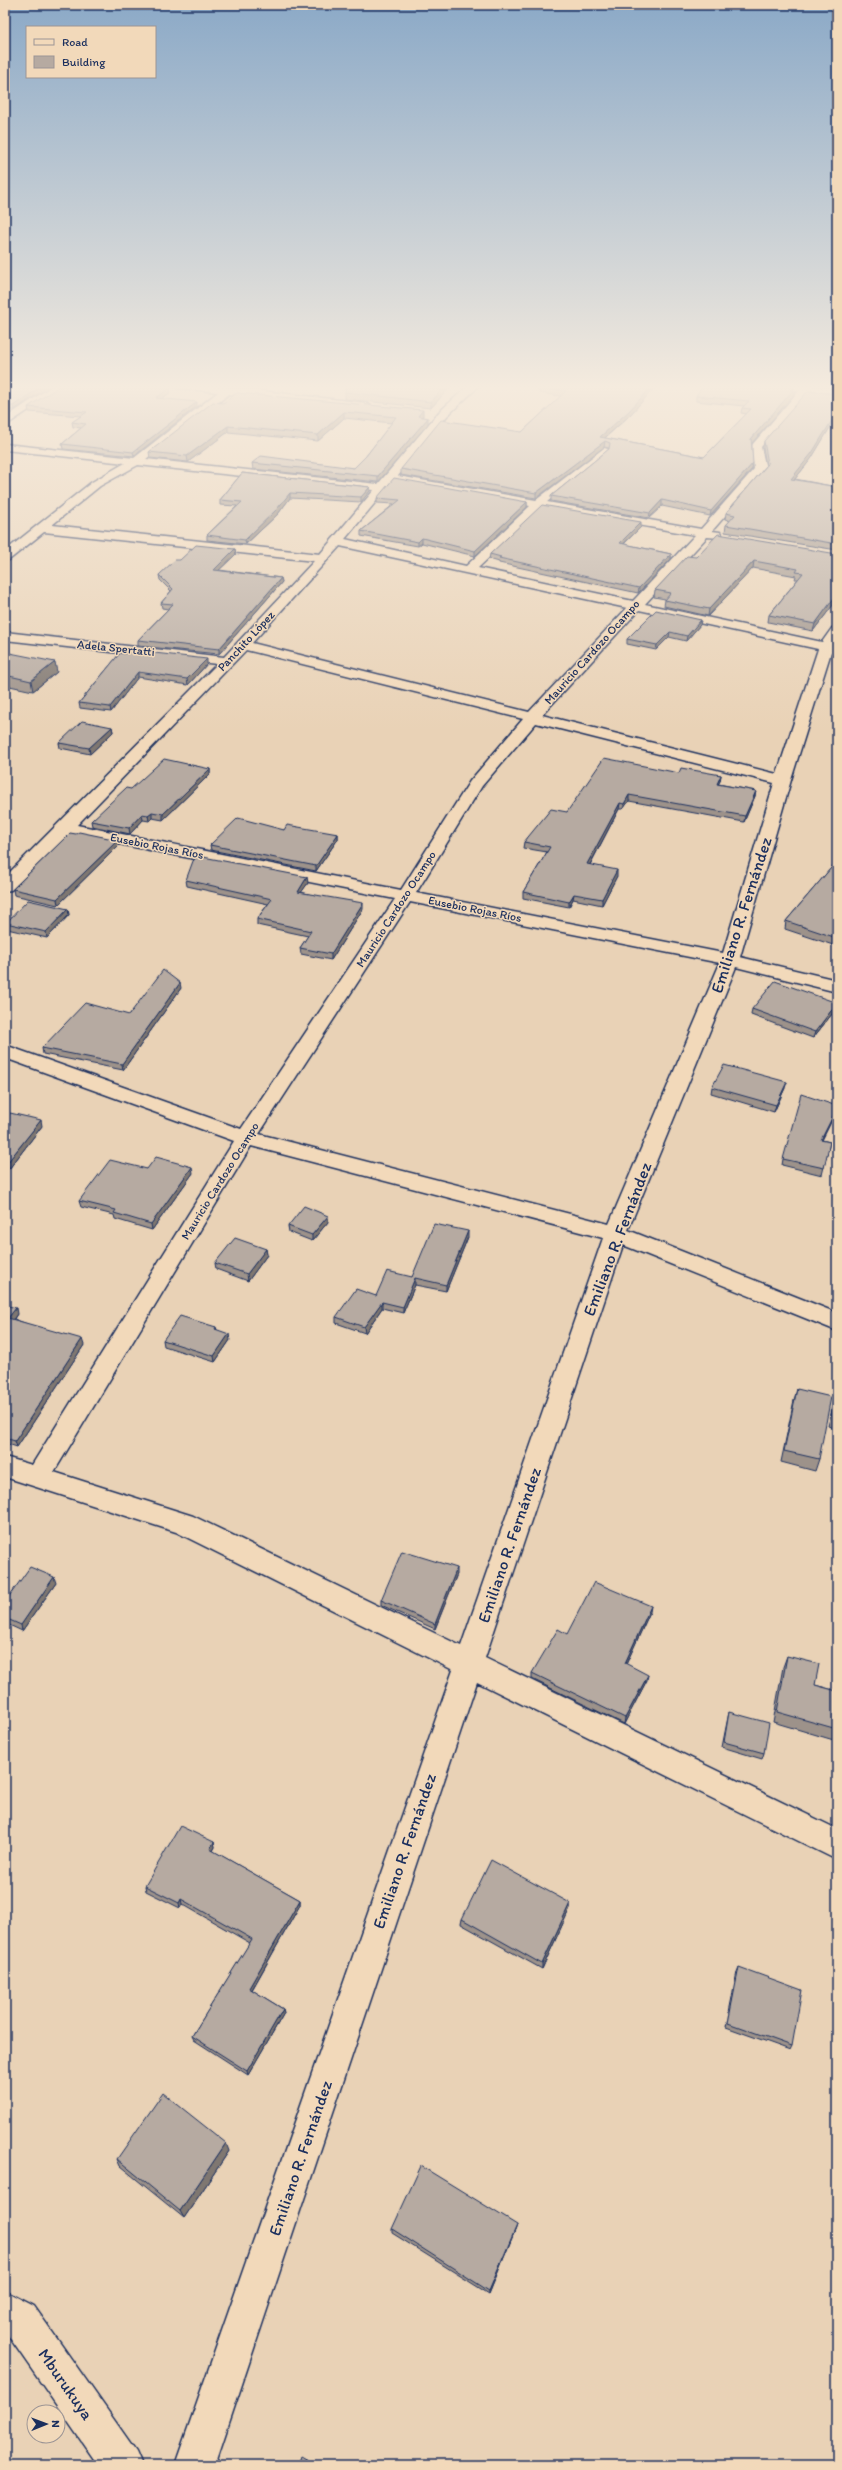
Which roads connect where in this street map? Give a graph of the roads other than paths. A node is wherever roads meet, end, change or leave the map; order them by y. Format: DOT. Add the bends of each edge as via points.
graph roads {
  1 [pos="76,500"];
  2 [pos="372,500"];
  3 [pos="517,500"];
  4 [pos="541,500"];
  5 [pos="733,500"];
  6 [pos="538,503"];
  7 [pos="698,519"];
  8 [pos="714,522"];
  9 [pos="730,524"];
  10 [pos="42,528"];
  11 [pos="704,532"];
  12 [pos="728,537"];
  13 [pos="335,541"];
  14 [pos="5,557"];
  15 [pos="324,558"];
  16 [pos="470,569"];
  17 [pos="635,605"];
  18 [pos="5,636"];
  19 [pos="833,642"];
  20 [pos="243,645"];
  21 [pos="227,661"];
  22 [pos="532,718"];
  23 [pos="783,780"];
  24 [pos="65,828"];
  25 [pos="5,886"];
  26 [pos="406,895"];
  27 [pos="730,960"];
  28 [pos="837,986"];
  29 [pos="5,1051"];
  30 [pos="246,1138"];
  31 [pos="616,1234"];
  32 [pos="837,1322"];
  33 [pos="5,1466"];
  34 [pos="38,1476"];
  35 [pos="468,1664"];
  36 [pos="837,1845"];
  37 [pos="5,2310"];
  38 [pos="122,2465"];
  39 [pos="195,2465"];
  1 -- 10 [label="street"];
  2 -- 13 [label="street, Panchito López"];
  3 -- 6 [label="street"];
  4 -- 6 [label="street"];
  5 -- 8 [label="street, Mauricio Cardozo Ocampo"];
  6 -- 11 [label="street"];
  6 -- 16 [label="street"];
  7 -- 8 [label="street"];
  8 -- 9 [label="street"];
  8 -- 11 [label="street, Mauricio Cardozo Ocampo"];
  10 -- 14 [label="street"];
  10 -- 15 [label="street"];
  11 -- 12 [label="street"];
  11 -- 17 [label="street, Mauricio Cardozo Ocampo"];
  13 -- 15 [label="street, Panchito López"];
  13 -- 16 [label="street"];
  15 -- 20 [label="street, Panchito López"];
  16 -- 17 [label="street"];
  17 -- 19 [label="street"];
  17 -- 22 [label="street, Mauricio Cardozo Ocampo"];
  18 -- 21 [label="street, Adela Spertatti"];
  19 -- 23 [label="street, Emiliano R. Fernández"];
  20 -- 21 [label="street, Panchito López"];
  20 -- 22 [label="street"];
  21 -- 24 [label="street, Panchito López"];
  22 -- 23 [label="street"];
  22 -- 26 [label="street, Mauricio Cardozo Ocampo" via="476,784"];
  23 -- 27 [label="street, Emiliano R. Fernández"];
  24 -- 25 [label="street, Panchito López"];
  24 -- 26 [label="street, Eusebio Rojas Ríos"];
  26 -- 27 [label="street, Eusebio Rojas Ríos"];
  26 -- 30 [label="street, Mauricio Cardozo Ocampo"];
  27 -- 28 [label="street, Eusebio Rojas Ríos"];
  27 -- 31 [label="street, Emiliano R. Fernández"];
  29 -- 30 [label="street"];
  30 -- 31 [label="street"];
  30 -- 34 [label="street, Mauricio Cardozo Ocampo"];
  31 -- 32 [label="street"];
  31 -- 35 [label="street, Emiliano R. Fernández"];
  33 -- 34 [label="street"];
  34 -- 35 [label="street" via="184,1524"];
  35 -- 36 [label="street"];
  35 -- 39 [label="street, Emiliano R. Fernández"];
  37 -- 38 [label="street, Mburukuya" via="21,2319"];
}
